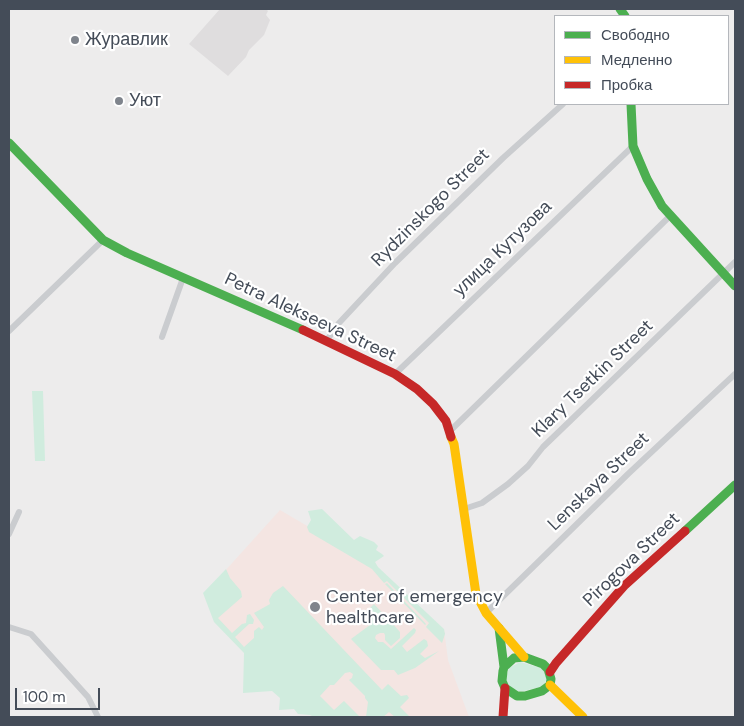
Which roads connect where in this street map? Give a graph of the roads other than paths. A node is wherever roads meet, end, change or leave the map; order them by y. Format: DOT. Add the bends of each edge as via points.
graph roads {
  1 [pos="562,105"];
  2 [pos="632,105"];
  3 [pos="9,143"];
  4 [pos="633,146"];
  5 [pos="670,216"];
  6 [pos="103,240"];
  7 [pos="735,262"];
  8 [pos="724,274"];
  9 [pos="183,278"];
  10 [pos="735,286"];
  11 [pos="9,331"];
  12 [pos="162,337"];
  13 [pos="327,340"];
  14 [pos="395,374"];
  15 [pos="735,374"];
  16 [pos="450,431"];
  17 [pos="735,485"];
  18 [pos="464,509"];
  19 [pos="19,512"];
  20 [pos="9,534"];
  21 [pos="486,612"];
  22 [pos="9,627"];
  23 [pos="499,628"];
  24 [pos="524,657"];
  25 [pos="556,663"];
  26 [pos="543,664"];
  27 [pos="504,667"];
  28 [pos="550,672"];
  29 [pos="550,685"];
  30 [pos="505,688"];
  31 [pos="517,696"];
  32 [pos="504,703"];
  33 [pos="98,717"];
  34 [pos="503,717"];
  35 [pos="582,717"];
  1 -- 13 [label="street, Rydzinskogo Street" via="395,263"];
  2 -- 4 [label="street"];
  3 -- 6 [label="street, Petra Alekseeva Street"];
  4 -- 5 [label="street" via="647,179"];
  4 -- 14 [label="street, улица Кутузова"];
  5 -- 8 [label="street"];
  5 -- 16 [label="street"];
  6 -- 9 [label="street, Petra Alekseeva Street"];
  6 -- 11 [label="street"];
  7 -- 8 [label="street, Klary Tsetkin Street"];
  8 -- 10 [label="street"];
  8 -- 18 [label="street, Klary Tsetkin Street" via="528,466 482,503"];
  9 -- 12 [label="street"];
  9 -- 13 [label="street, Petra Alekseeva Street"];
  13 -- 14 [label="street, Petra Alekseeva Street"];
  14 -- 16 [label="street, Petra Alekseeva Street" via="433,404"];
  15 -- 21 [label="street, Lenskaya Street"];
  16 -- 18 [label="street, Petra Alekseeva Street"];
  17 -- 25 [label="street, Pirogova Street" via="624,586"];
  18 -- 21 [label="street, Petra Alekseeva Street" via="473,581"];
  19 -- 20 [label="street"];
  21 -- 23 [label="street, Petra Alekseeva Street"];
  22 -- 33 [label="street" via="31,634 88,697"];
  23 -- 24 [label="street, Petra Alekseeva Street"];
  23 -- 27 [label="street"];
  24 -- 26 [label="street"];
  24 -- 27 [label="street" via="514,658"];
  25 -- 26 [label="street"];
  25 -- 28 [label="street, Pirogova Street"];
  26 -- 28 [label="street"];
  27 -- 30 [label="street"];
  28 -- 29 [label="street"];
  29 -- 31 [label="street" via="535,694"];
  29 -- 35 [label="street"];
  30 -- 31 [label="street"];
  30 -- 32 [label="street"];
  31 -- 32 [label="street" via="508,698"];
  32 -- 34 [label="street"];
}
